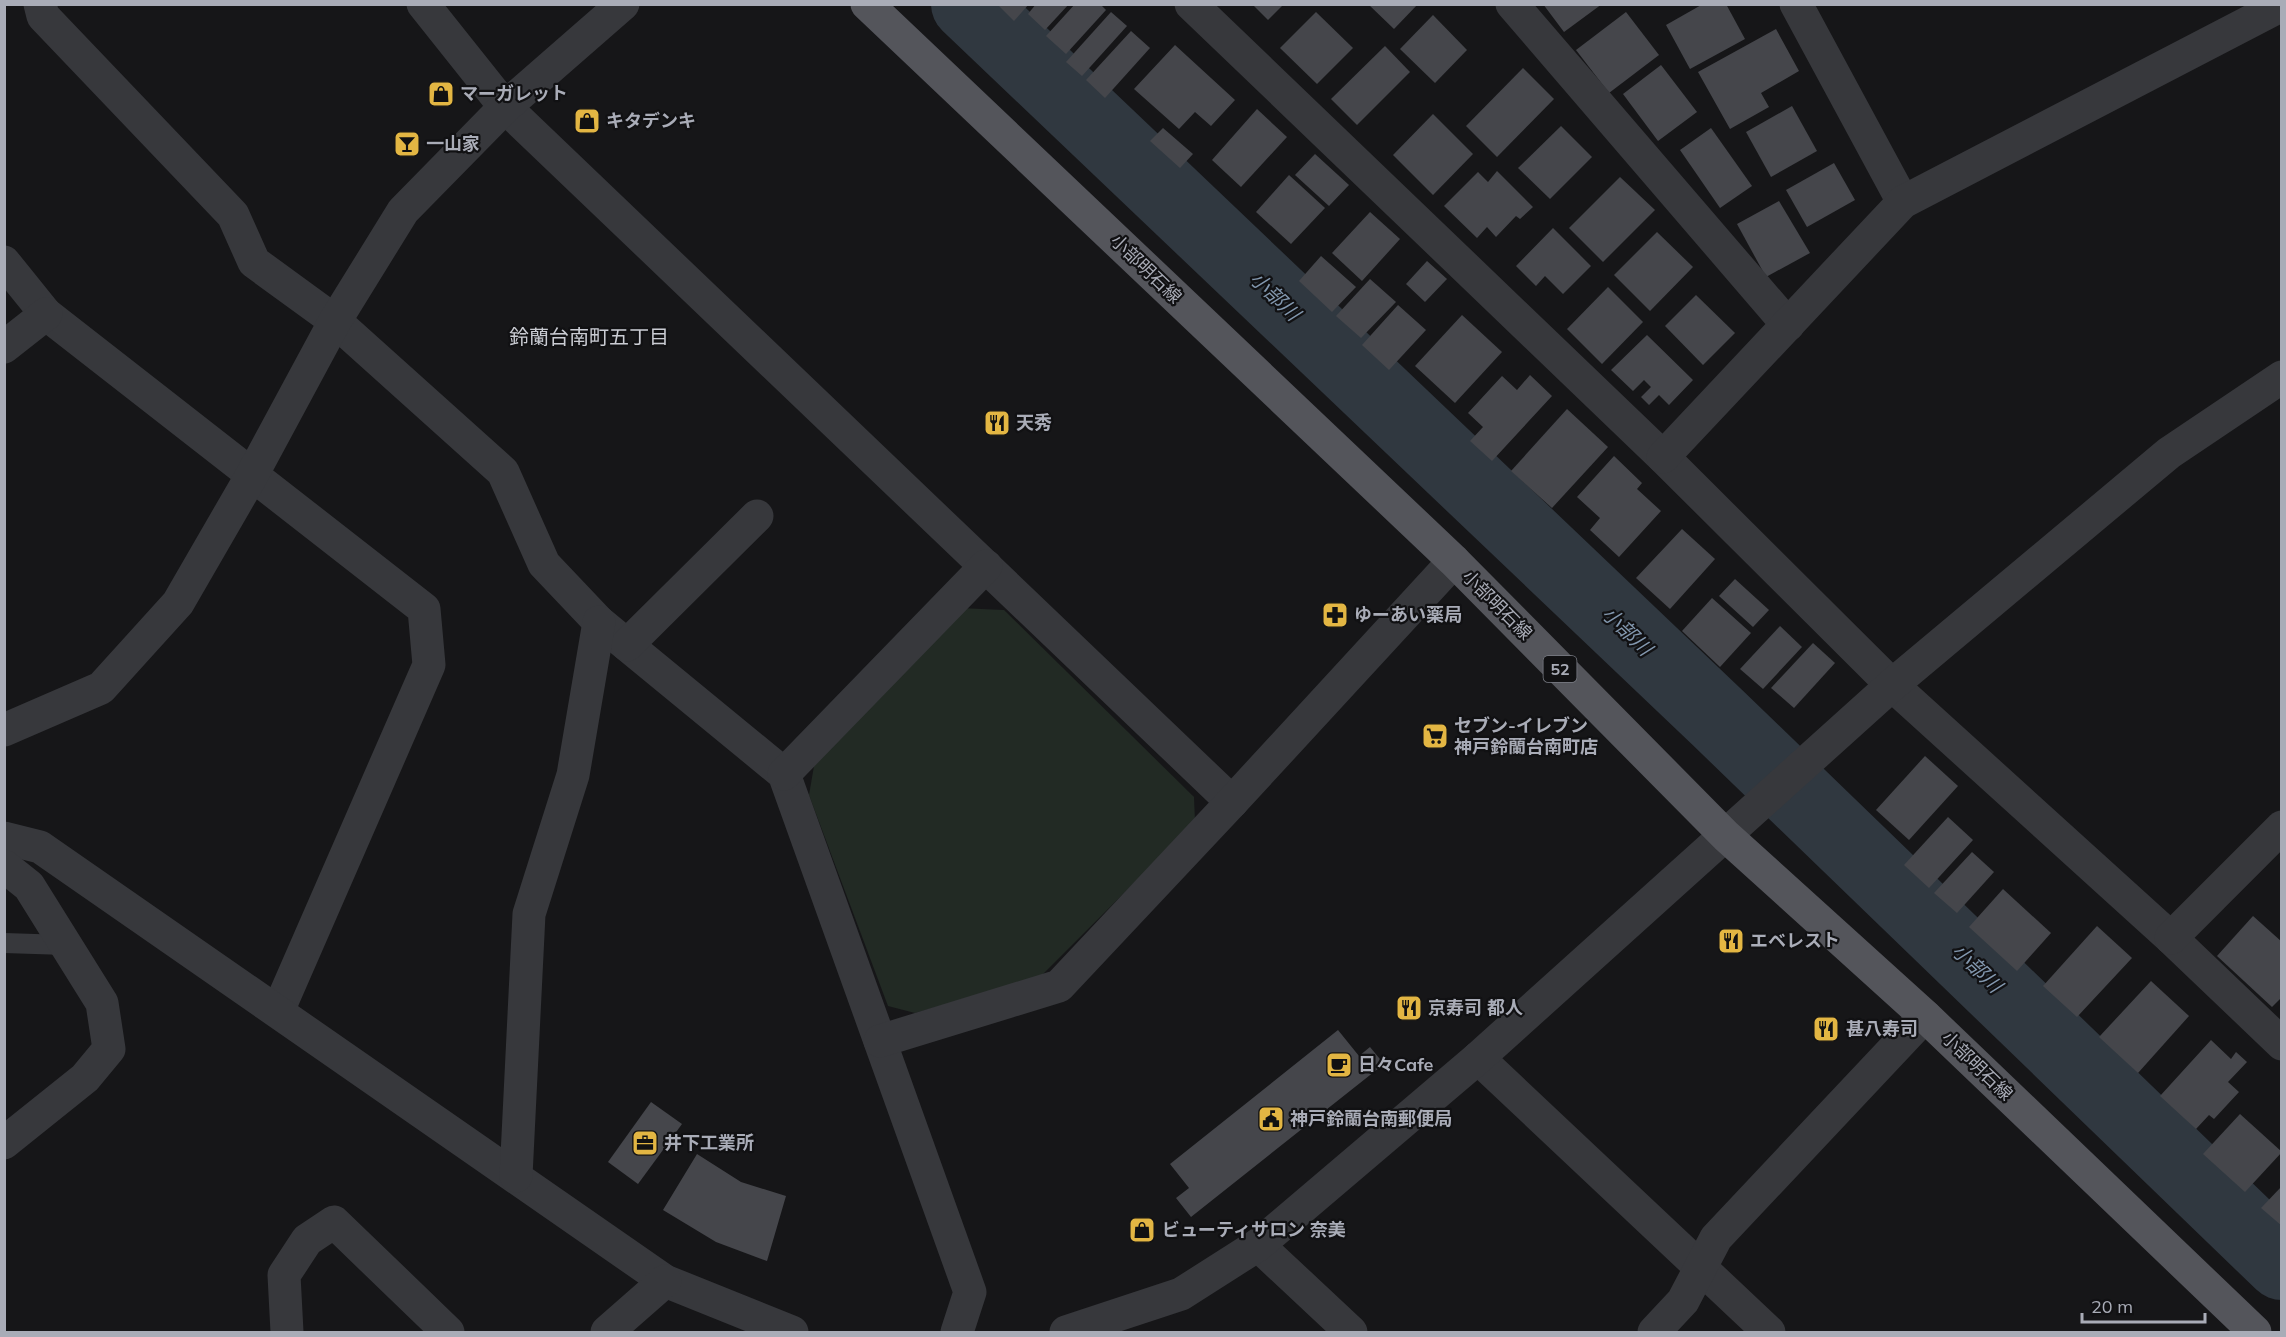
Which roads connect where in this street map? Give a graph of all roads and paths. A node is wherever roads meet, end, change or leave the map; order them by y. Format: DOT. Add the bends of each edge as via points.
graph roads {
  1 [pos="40,4"];
  2 [pos="423,4"];
  3 [pos="623,4"];
  4 [pos="867,4"];
  5 [pos="1191,4"];
  6 [pos="1512,4"];
  7 [pos="1796,4"];
  8 [pos="2282,5"];
  9 [pos="505,107"];
  10 [pos="1903,202"];
  11 [pos="4,262"];
  12 [pos="46,314"];
  13 [pos="335,321"];
  14 [pos="1788,325"];
  15 [pos="4,347"];
  16 [pos="2282,376"];
  17 [pos="1664,458"];
  18 [pos="252,475"];
  19 [pos="757,516"];
  20 [pos="1454,561"];
  21 [pos="986,566"];
  22 [pos="599,622"];
  23 [pos="627,645"];
  24 [pos="1892,685"];
  25 [pos="4,730"];
  26 [pos="784,774"];
  27 [pos="1232,802"];
  28 [pos="2282,827"];
  29 [pos="1726,836"];
  30 [pos="4,838"];
  31 [pos="4,866"];
  32 [pos="2171,938"];
  33 [pos="4,943"];
  34 [pos="66,945"];
  35 [pos="278,1011"];
  36 [pos="1925,1016"];
  37 [pos="880,1041"];
  38 [pos="2282,1044"];
  39 [pos="1478,1058"];
  40 [pos="4,1143"];
  41 [pos="516,1176"];
  42 [pos="1258,1245"];
  43 [pos="1701,1266"];
  44 [pos="665,1281"];
  45 [pos="287,1332"];
  46 [pos="448,1332"];
  47 [pos="607,1332"];
  48 [pos="792,1332"];
  49 [pos="957,1332"];
  50 [pos="1066,1332"];
  51 [pos="1351,1332"];
  52 [pos="1654,1332"];
  53 [pos="1769,1332"];
  54 [pos="2255,1332"];
  1 -- 13 [label="street" via="43,16 233,215 254,262"];
  2 -- 9 [label="street"];
  3 -- 9 [label="street"];
  4 -- 20 [label="main road, 小部明石線 / 52"];
  5 -- 17 [label="street"];
  6 -- 14 [label="street"];
  7 -- 10 [label="street"];
  8 -- 10 [label="street"];
  9 -- 13 [label="street" via="403,211"];
  9 -- 21 [label="street"];
  10 -- 14 [label="street"];
  11 -- 12 [label="street"];
  12 -- 15 [label="street"];
  12 -- 18 [label="street"];
  13 -- 18 [label="street"];
  13 -- 22 [label="street" via="503,472 544,564"];
  14 -- 17 [label="street"];
  16 -- 24 [label="street" via="2169,453"];
  17 -- 24 [label="street"];
  18 -- 25 [label="street" via="178,603 101,688"];
  18 -- 35 [label="street" via="424,609 429,665"];
  19 -- 23 [label="street"];
  20 -- 27 [label="street"];
  20 -- 29 [label="main road, 小部明石線 / 52"];
  21 -- 26 [label="street"];
  21 -- 27 [label="street"];
  22 -- 23 [label="street"];
  22 -- 41 [label="street" via="573,775 529,914"];
  23 -- 26 [label="street"];
  24 -- 29 [label="street"];
  24 -- 32 [label="street"];
  26 -- 37 [label="street"];
  27 -- 37 [label="street" via="1059,986"];
  28 -- 32 [label="street"];
  29 -- 36 [label="main road, 小部明石線 / 52"];
  29 -- 39 [label="street"];
  30 -- 35 [label="street" via="40,847"];
  31 -- 34 [label="street" via="29,886"];
  32 -- 38 [label="street"];
  33 -- 34 [label="lane"];
  34 -- 40 [label="street" via="102,1003 109,1049 85,1078"];
  35 -- 41 [label="street"];
  36 -- 43 [label="street" via="1716,1238"];
  36 -- 54 [label="main road, 小部明石線 / 52"];
  37 -- 49 [label="street" via="970,1292"];
  39 -- 42 [label="street"];
  39 -- 43 [label="street"];
  41 -- 44 [label="street"];
  42 -- 50 [label="street" via="1181,1294"];
  42 -- 51 [label="street"];
  43 -- 52 [label="street" via="1683,1300"];
  43 -- 53 [label="street"];
  44 -- 47 [label="street"];
  44 -- 48 [label="street"];
  45 -- 46 [label="street" via="284,1275 307,1240 334,1222"];
}
